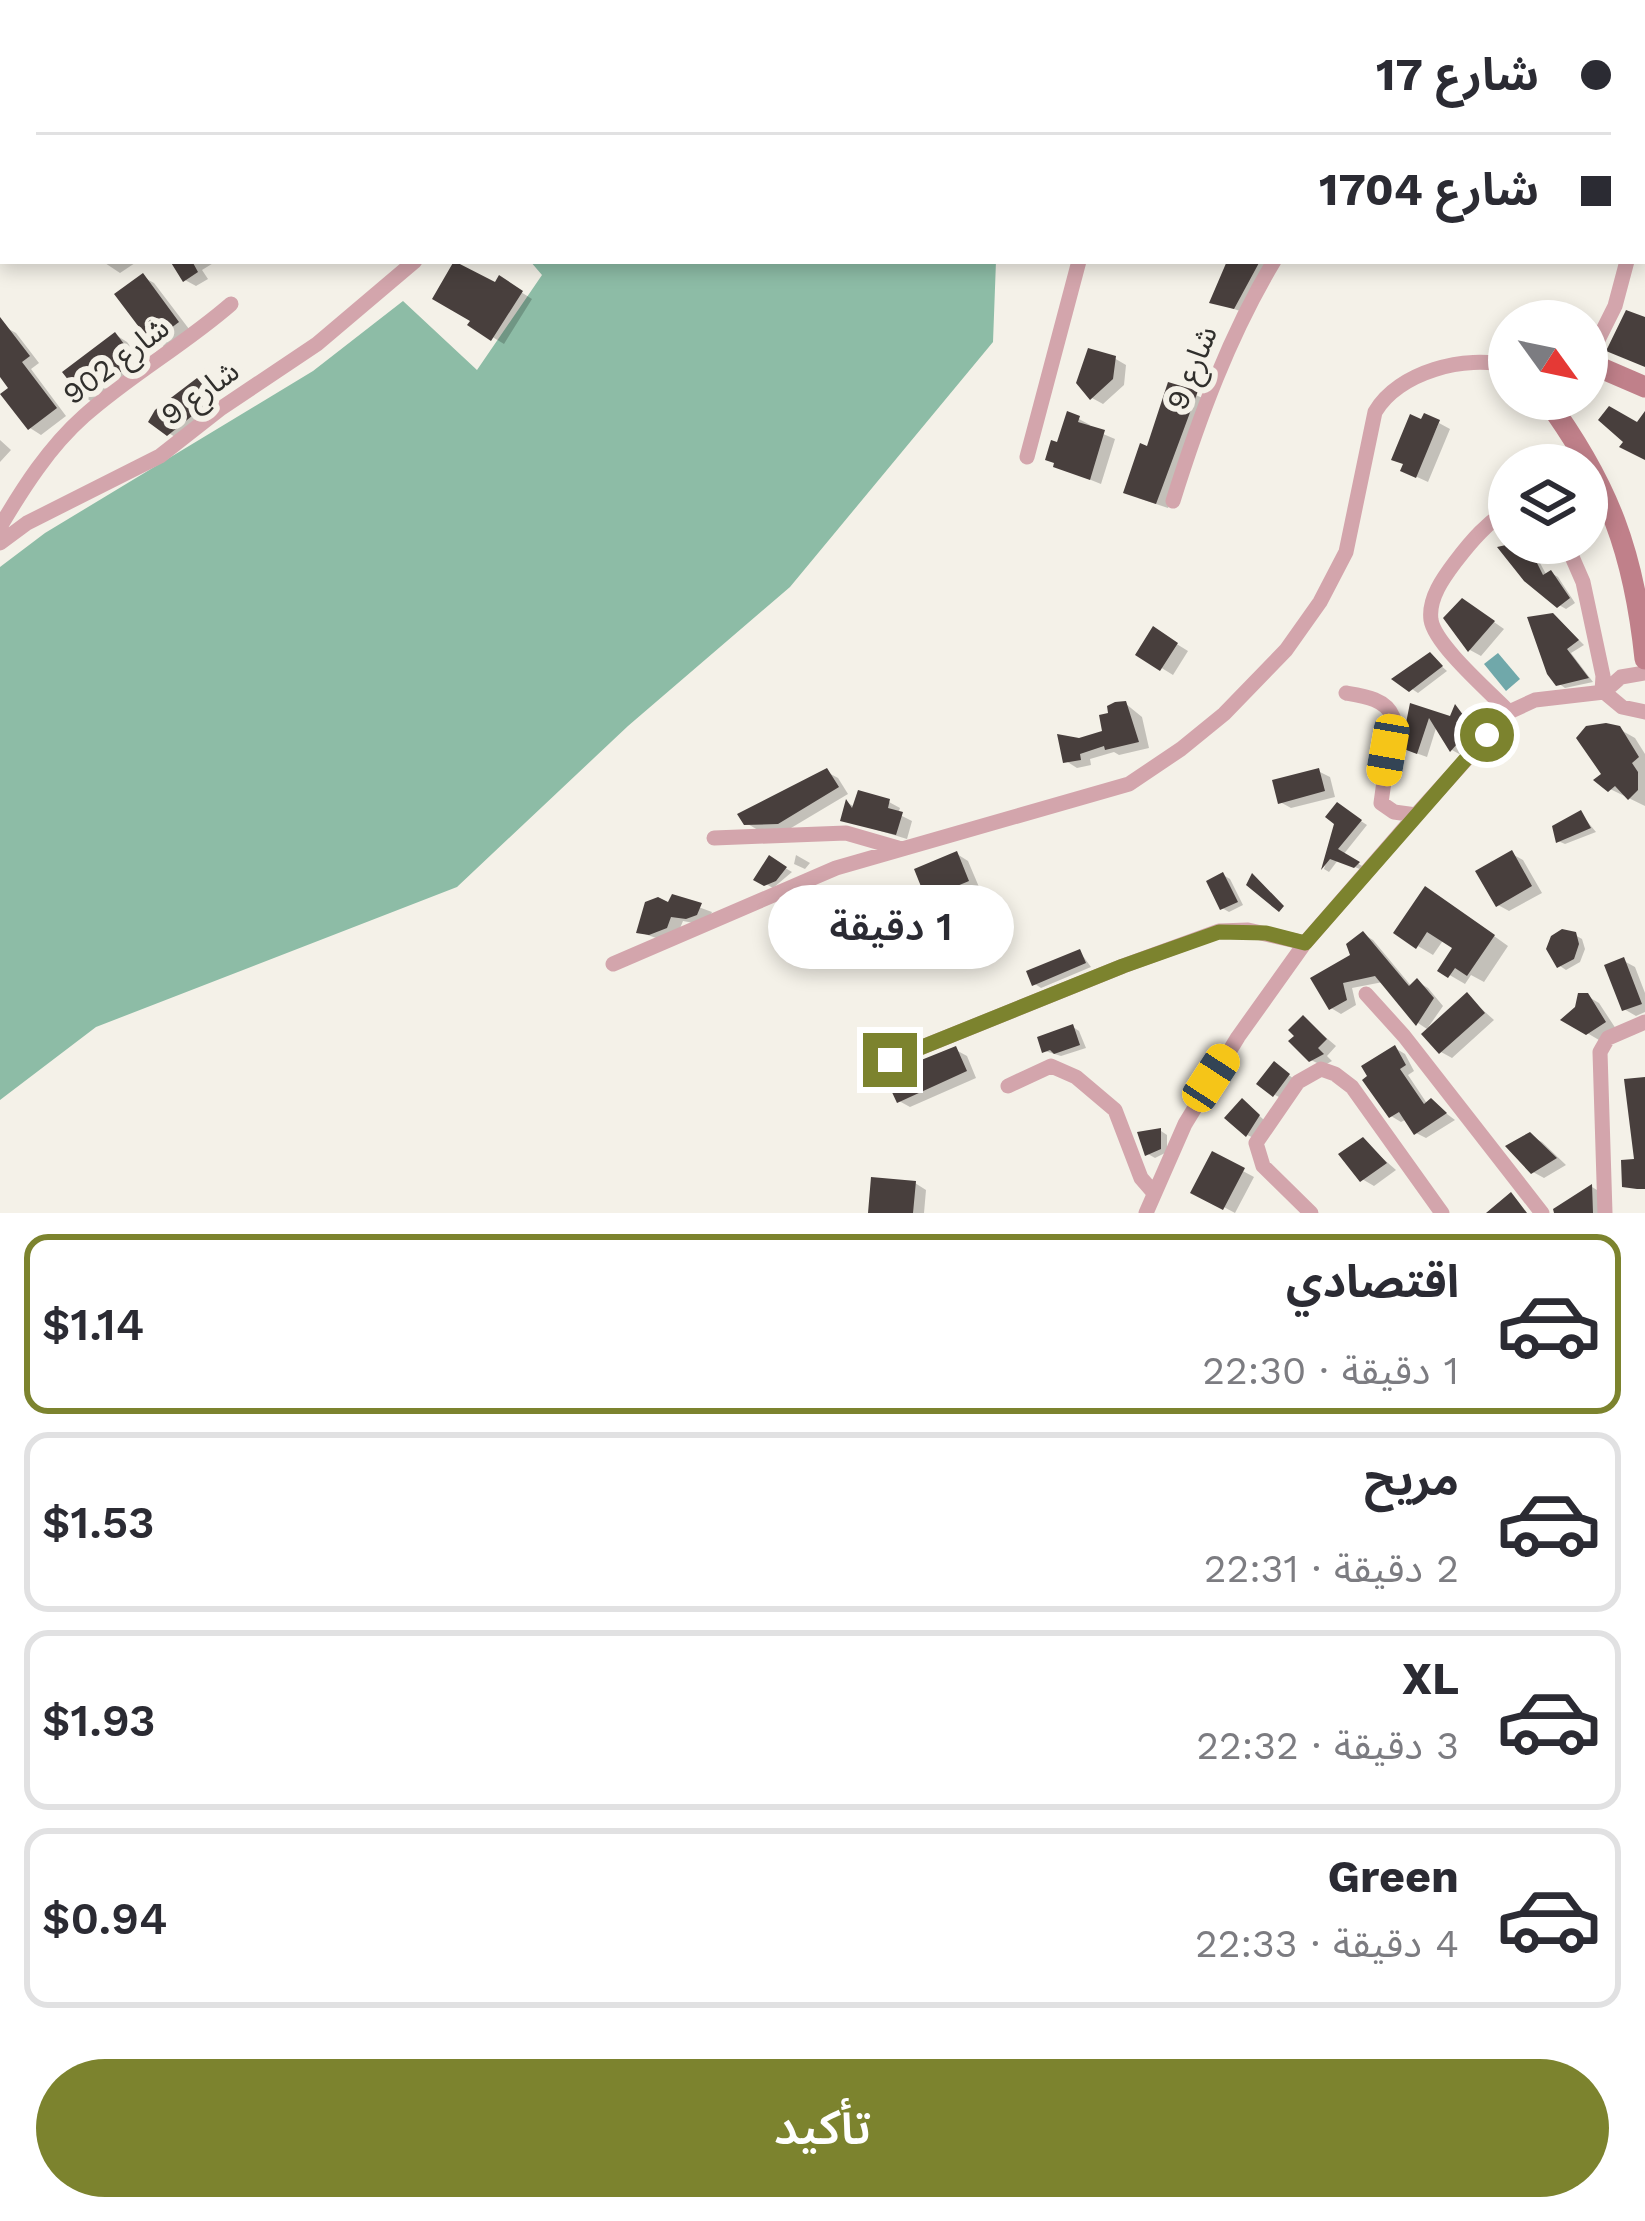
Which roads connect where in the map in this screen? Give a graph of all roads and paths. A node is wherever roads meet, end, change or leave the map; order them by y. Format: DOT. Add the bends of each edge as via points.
graph roads {
  1 [pos="411,264"];
  2 [pos="1078,264"];
  3 [pos="1272,264"];
  4 [pos="1626,264"];
  5 [pos="231,304"];
  6 [pos="1608,320"];
  7 [pos="1488,364"];
  8 [pos="1608,371"];
  9 [pos="1645,387"];
  10 [pos="1560,420"];
  11 [pos="1027,457"];
  12 [pos="1173,501"];
  13 [pos="1488,524"];
  14 [pos="0,527"];
  15 [pos="0,542"];
  16 [pos="1575,564"];
  17 [pos="1645,659"];
  18 [pos="1645,674"];
  19 [pos="1603,692"];
  20 [pos="1346,693"];
  21 [pos="1509,712"];
  22 [pos="1645,712"];
  23 [pos="1416,815"];
  24 [pos="714,838"];
  25 [pos="901,849"];
  26 [pos="1305,943"];
  27 [pos="614,964"];
  28 [pos="1366,994"];
  29 [pos="1645,1022"];
  30 [pos="890,1060"];
  31 [pos="1007,1086"];
  32 [pos="1154,1193"];
  33 [pos="1146,1213"];
  34 [pos="1311,1213"];
  35 [pos="1442,1213"];
  36 [pos="1542,1213"];
  37 [pos="1605,1213"];
  1 -- 15 [label="street, شارع 9" via="317,344 160,456"];
  2 -- 11 [label="street"];
  3 -- 12 [label="street, شارع 9" via="1215,380"];
  4 -- 6 [label="street"];
  5 -- 14 [label="street, شارع 902" via="80,419"];
  7 -- 25 [label="street" via="1439,369 1382,398 1346,552 1286,650 1224,715 1129,784"];
  8 -- 9 [label="street"];
  10 -- 17 [label="street" via="1612,508"];
  13 -- 21 [label="street" via="1447,573 1431,615 1438,635"];
  16 -- 19 [label="street"];
  18 -- 19 [label="street" via="1622,677"];
  19 -- 21 [label="street" via="1535,700"];
  19 -- 22 [label="street"];
  20 -- 23 [label="street" via="1390,709 1381,803"];
  21 -- 23 [label="street"];
  23 -- 26 [label="street"];
  24 -- 25 [label="street" via="846,833"];
  25 -- 27 [label="street" via="836,868"];
  26 -- 30 [label="street" via="1219,932"];
  26 -- 32 [label="street" via="1211,1078"];
  28 -- 36 [label="street"];
  29 -- 37 [label="street" via="1608,1038 1600,1052"];
  31 -- 32 [label="street" via="1051,1066 1076,1076 1114,1110"];
  32 -- 33 [label="street"];
  34 -- 35 [label="street" via="1263,1166 1256,1144 1298,1082 1321,1069 1352,1087"];
}
